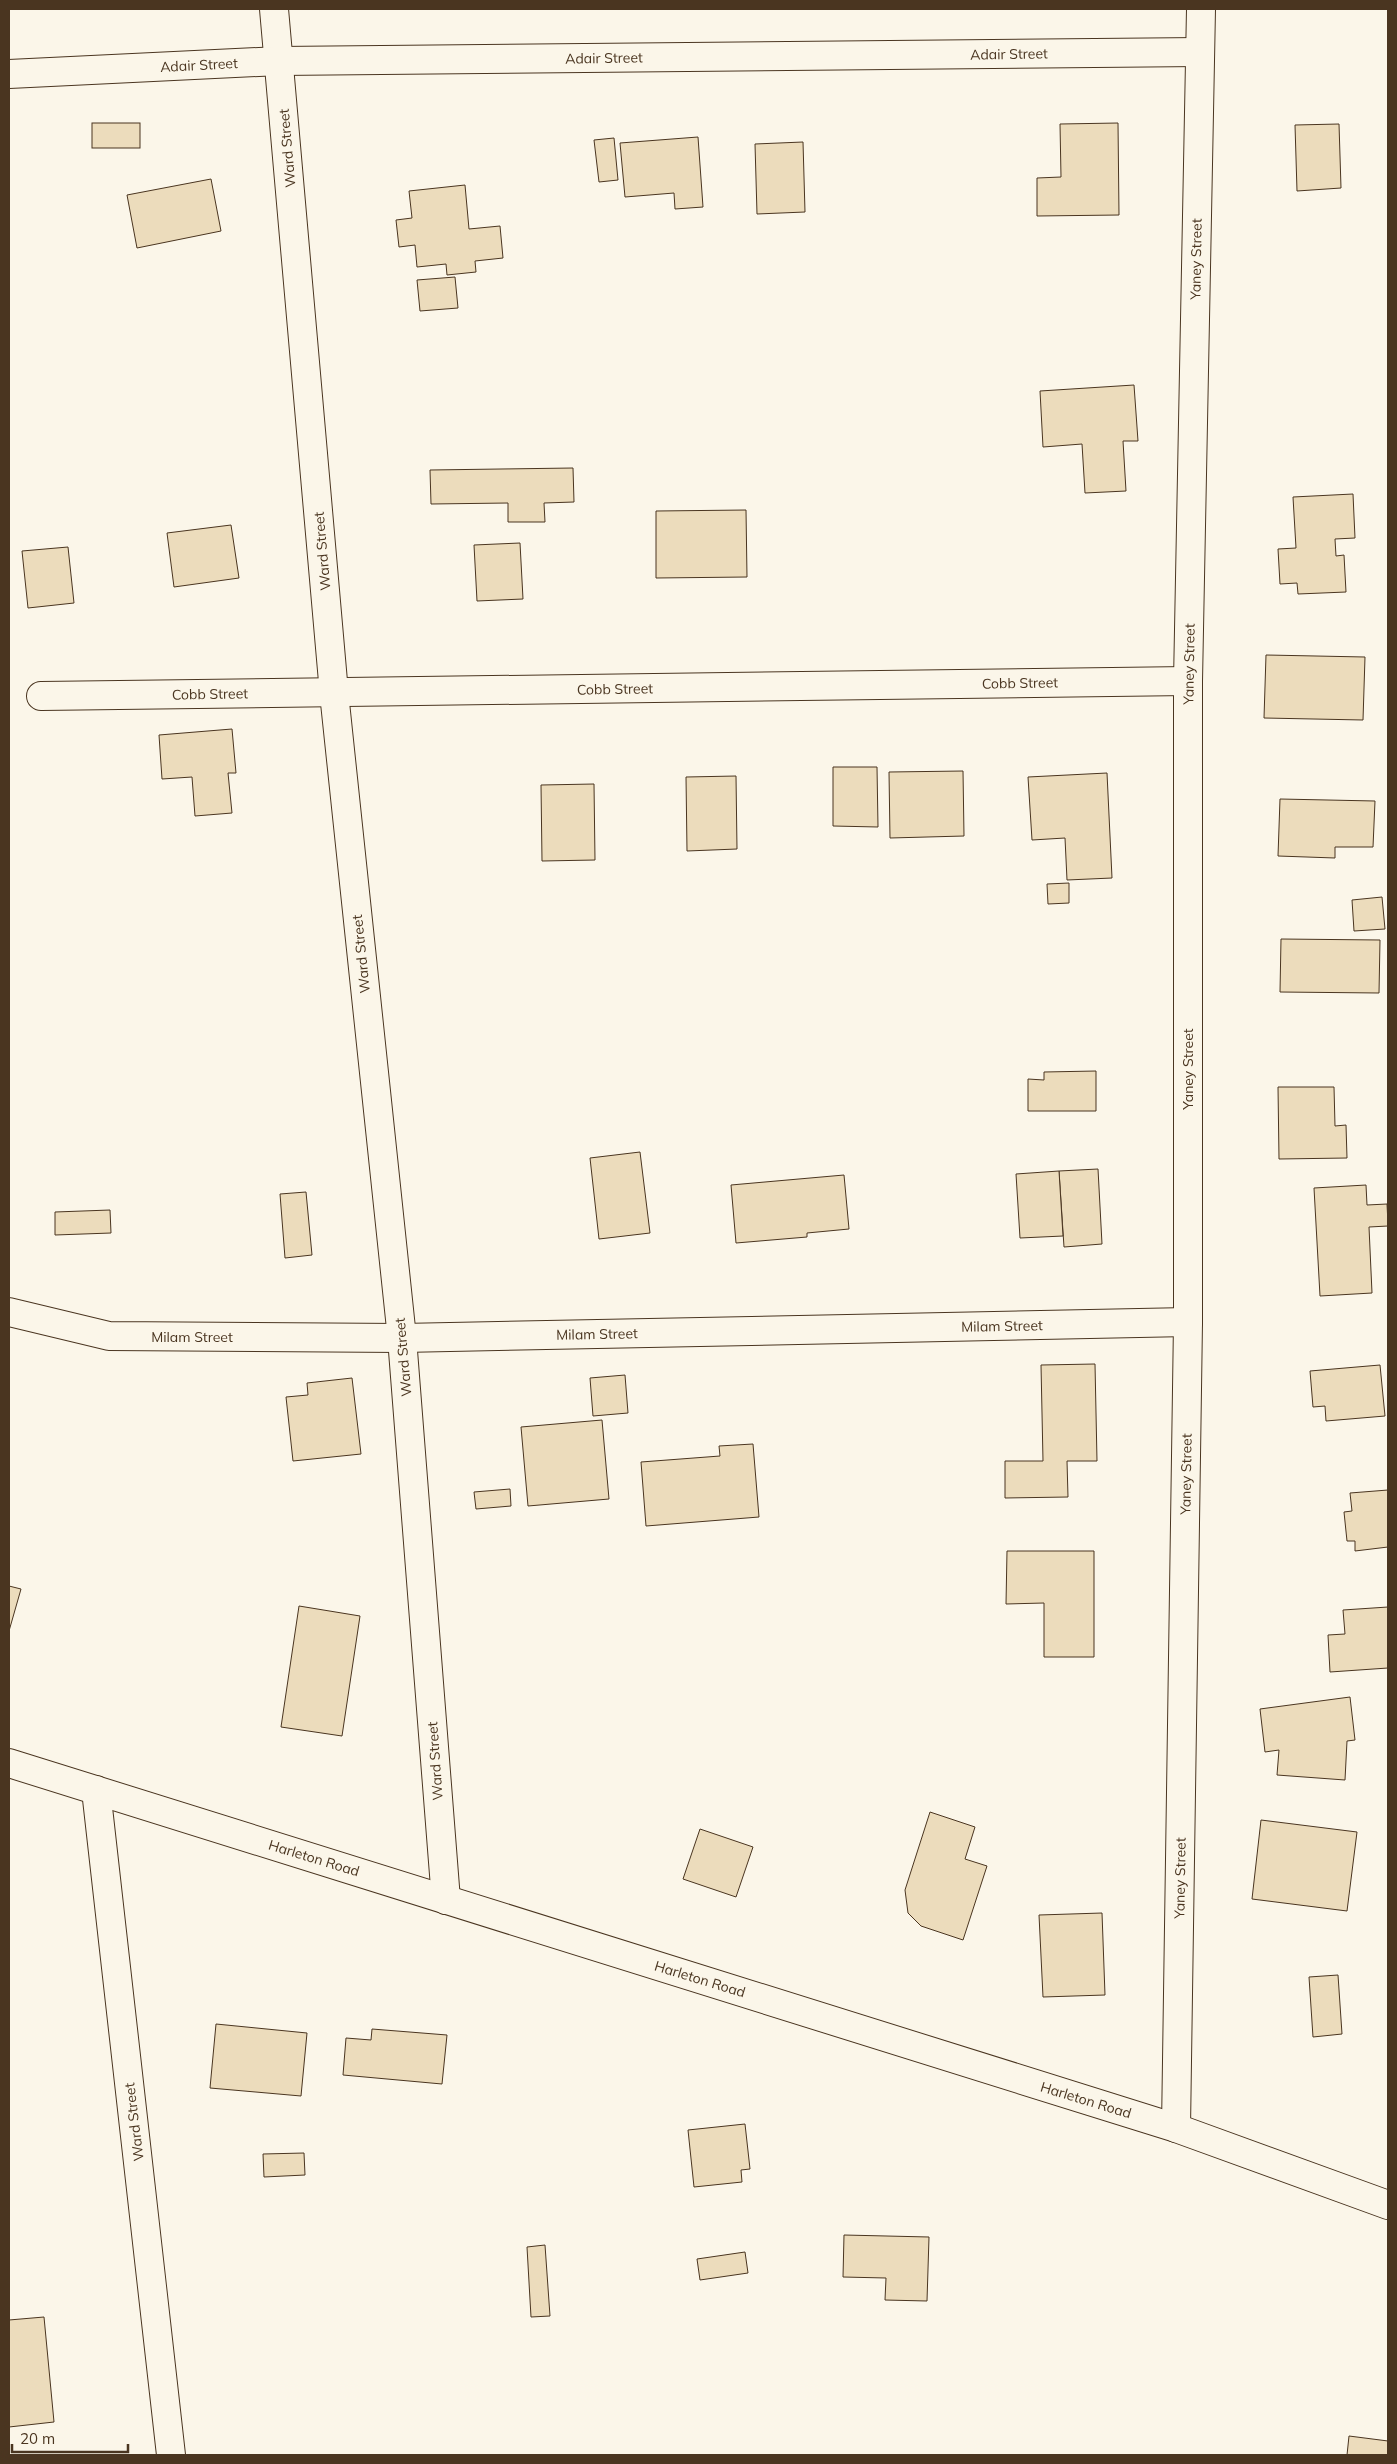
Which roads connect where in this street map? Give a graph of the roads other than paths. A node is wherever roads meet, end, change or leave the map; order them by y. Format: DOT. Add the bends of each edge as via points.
graph roads {
  1 [pos="274,9"];
  2 [pos="1201,9"];
  3 [pos="1200,52"];
  4 [pos="280,61"];
  5 [pos="9,74"];
  6 [pos="1188,681"];
  7 [pos="334,693"];
  8 [pos="41,696"];
  9 [pos="9,1312"];
  10 [pos="1188,1322"];
  11 [pos="402,1338"];
  12 [pos="9,1763"];
  13 [pos="96,1790"];
  14 [pos="446,1900"];
  15 [pos="1176,2128"];
  16 [pos="1380,2200"];
  17 [pos="172,2455"];
  1 -- 4 [label="street, Ward Street"];
  2 -- 3 [label="street, Yaney Street"];
  3 -- 4 [label="street, Adair Street"];
  3 -- 6 [label="street, Yaney Street"];
  4 -- 5 [label="street, Adair Street"];
  4 -- 7 [label="street, Ward Street"];
  6 -- 7 [label="street, Cobb Street"];
  6 -- 10 [label="street, Yaney Street"];
  7 -- 8 [label="street, Cobb Street"];
  7 -- 11 [label="street, Ward Street"];
  9 -- 11 [label="street, Milam Street" via="108,1336"];
  10 -- 11 [label="street, Milam Street"];
  10 -- 15 [label="street, Yaney Street"];
  11 -- 14 [label="street, Ward Street"];
  12 -- 13 [label="street, Harleton Road"];
  13 -- 14 [label="street, Harleton Road"];
  13 -- 17 [label="street, Ward Street"];
  14 -- 15 [label="street, Harleton Road"];
  15 -- 16 [label="street, Harleton Road"];
}
